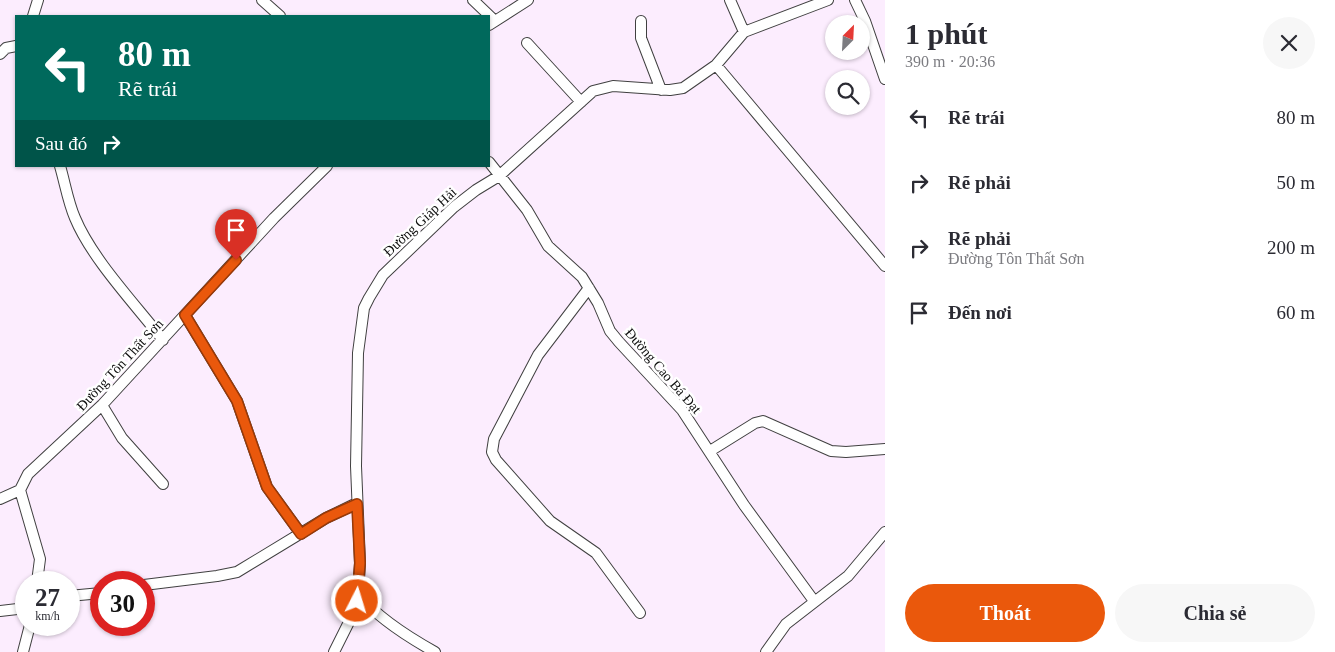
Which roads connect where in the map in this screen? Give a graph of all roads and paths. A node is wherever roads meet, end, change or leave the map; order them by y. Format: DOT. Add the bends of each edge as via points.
graph roads {
  1 [pos="38,0"];
  2 [pos="262,0"];
  3 [pos="473,0"];
  4 [pos="528,0"];
  5 [pos="730,0"];
  6 [pos="828,0"];
  7 [pos="855,0"];
  8 [pos="33,15"];
  9 [pos="279,15"];
  10 [pos="485,15"];
  11 [pos="641,20"];
  12 [pos="492,23"];
  13 [pos="744,32"];
  14 [pos="527,43"];
  15 [pos="15,46"];
  16 [pos="0,54"];
  17 [pos="716,65"];
  18 [pos="885,79"];
  19 [pos="661,90"];
  20 [pos="580,102"];
  21 [pos="490,163"];
  22 [pos="60,167"];
  23 [pos="326,167"];
  24 [pos="499,176"];
  25 [pos="885,266"];
  26 [pos="589,288"];
  27 [pos="185,315"];
  28 [pos="163,340"];
  29 [pos="102,405"];
  30 [pos="885,449"];
  31 [pos="710,451"];
  32 [pos="163,484"];
  33 [pos="20,490"];
  34 [pos="0,499"];
  35 [pos="357,504"];
  36 [pos="885,532"];
  37 [pos="301,534"];
  38 [pos="38,571"];
  39 [pos="155,584"];
  40 [pos="358,594"];
  41 [pos="814,601"];
  42 [pos="15,609"];
  43 [pos="0,611"];
  44 [pos="640,613"];
  45 [pos="27,636"];
  46 [pos="23,652"];
  47 [pos="334,652"];
  48 [pos="435,652"];
  49 [pos="766,652"];
  1 -- 8 [label="street"];
  2 -- 9 [label="street"];
  3 -- 10 [label="street"];
  4 -- 12 [label="street"];
  5 -- 13 [label="street"];
  6 -- 13 [label="street, Đường Giáp Hải"];
  7 -- 18 [label="street"];
  11 -- 19 [label="street" via="641,38"];
  13 -- 17 [label="street, Đường Giáp Hải"];
  14 -- 20 [label="street"];
  15 -- 16 [label="street" via="6,48"];
  17 -- 19 [label="street, Đường Giáp Hải" via="687,87"];
  17 -- 25 [label="street"];
  19 -- 20 [label="street, Đường Giáp Hải" via="605,87 593,91"];
  20 -- 24 [label="street, Đường Giáp Hải"];
  21 -- 24 [label="street, Đường Cao Bá Đạt"];
  22 -- 28 [label="street" via="70,207 79,227"];
  23 -- 27 [label="street, Đường Tôn Thất Sơn"];
  24 -- 26 [label="street, Đường Cao Bá Đạt" via="527,210 548,246 582,277"];
  24 -- 35 [label="street, Đường Giáp Hải" via="454,207 388,270 364,308 358,353"];
  26 -- 31 [label="street, Đường Cao Bá Đạt" via="610,331 682,410"];
  26 -- 44 [label="street" via="538,356 494,439 492,452 550,521 596,553"];
  27 -- 28 [label="street, Đường Tôn Thất Sơn"];
  27 -- 37 [label="street" via="237,401 267,487"];
  28 -- 29 [label="street, Đường Tôn Thất Sơn"];
  29 -- 32 [label="street" via="122,438"];
  29 -- 33 [label="street, Đường Tôn Thất Sơn" via="28,474"];
  30 -- 31 [label="street" via="831,451 763,420"];
  31 -- 41 [label="street, Đường Cao Bá Đạt" via="744,505"];
  33 -- 34 [label="street"];
  33 -- 38 [label="street" via="40,559"];
  35 -- 37 [label="street"];
  35 -- 40 [label="street, Đường Giáp Hải"];
  36 -- 41 [label="street" via="848,576"];
  37 -- 39 [label="street" via="237,572"];
  40 -- 47 [label="street, Đường Giáp Hải" via="354,612"];
  40 -- 48 [label="street" via="410,639"];
  41 -- 49 [label="street" via="786,624"];
  42 -- 43 [label="street"];
  45 -- 46 [label="street"];
}
